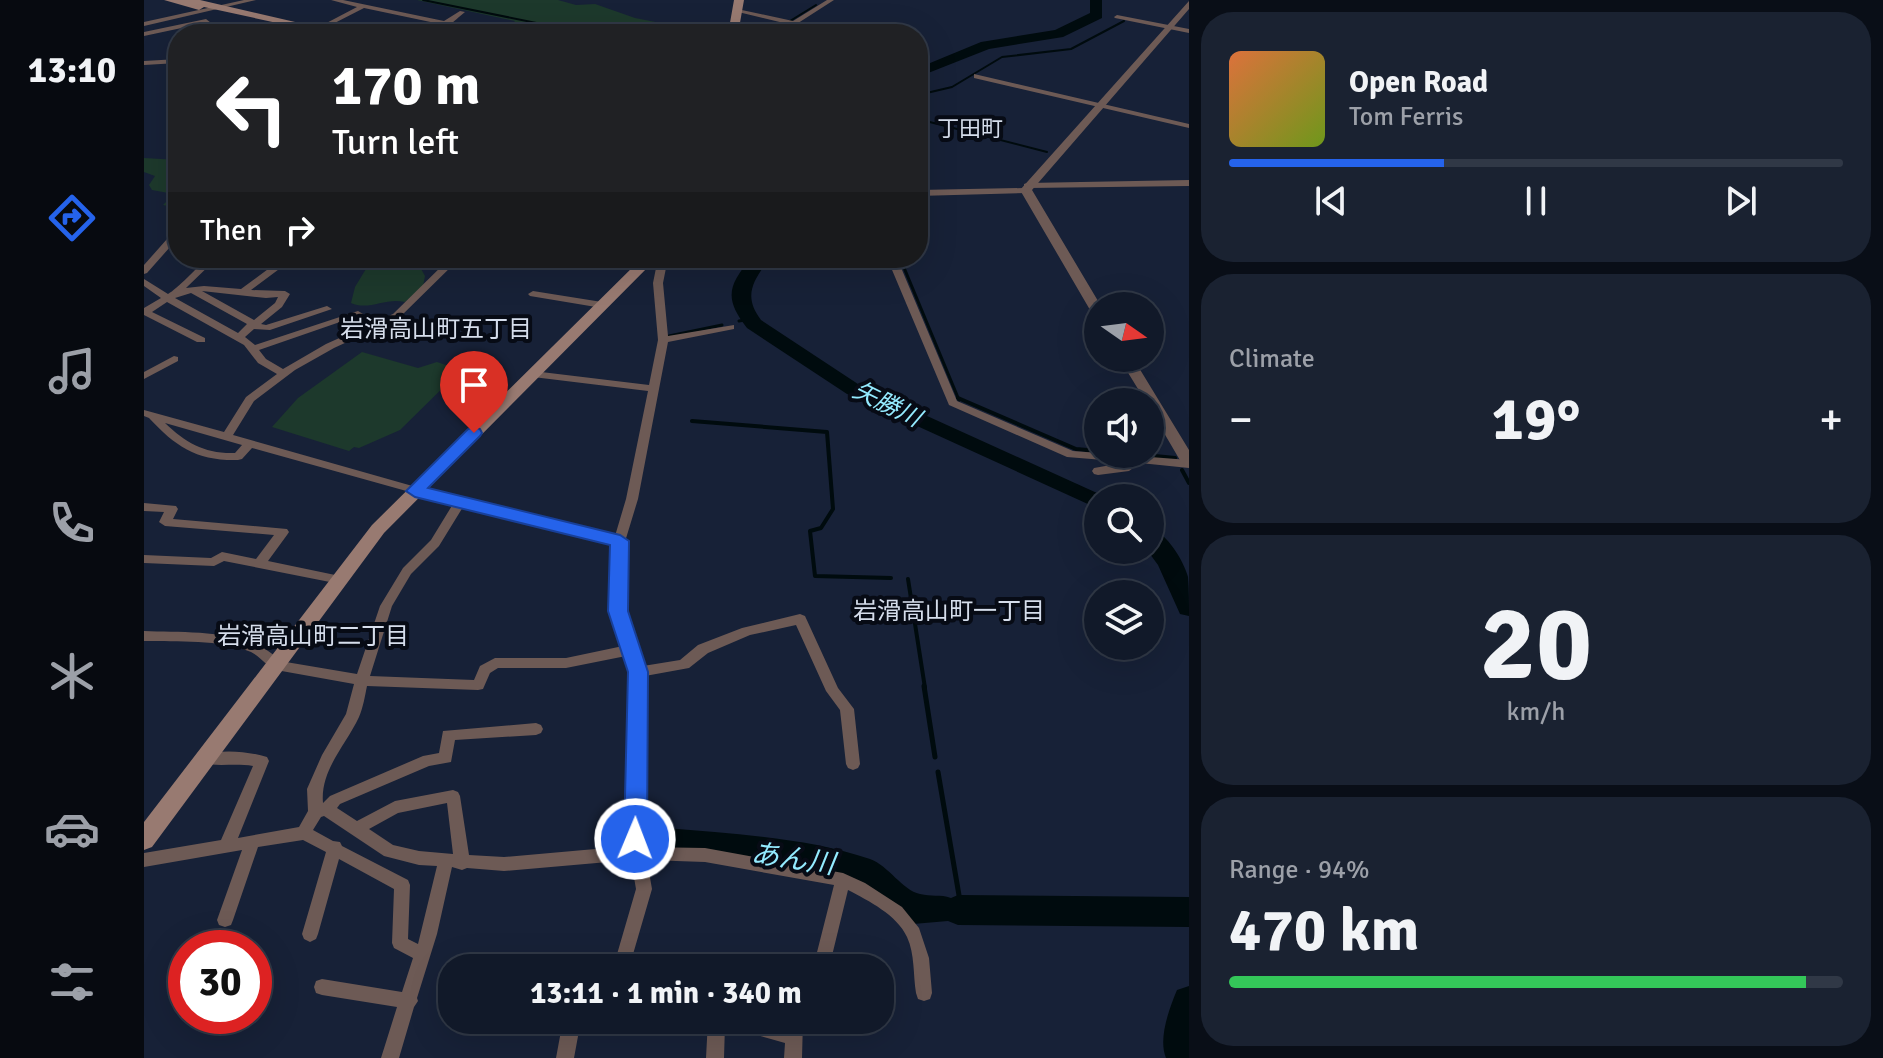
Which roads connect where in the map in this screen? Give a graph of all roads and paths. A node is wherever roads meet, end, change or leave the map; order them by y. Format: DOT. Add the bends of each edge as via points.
graph roads {
  1 [pos="169,0"];
  2 [pos="187,0"];
  3 [pos="253,0"];
  4 [pos="334,0"];
  5 [pos="831,0"];
  6 [pos="1189,4"];
  7 [pos="738,5"];
  8 [pos="364,6"];
  9 [pos="215,8"];
  10 [pos="462,12"];
  11 [pos="1117,17"];
  12 [pos="156,21"];
  13 [pos="145,23"];
  14 [pos="793,23"];
  15 [pos="282,24"];
  16 [pos="330,24"];
  17 [pos="447,24"];
  18 [pos="1168,27"];
  19 [pos="168,29"];
  20 [pos="165,30"];
  21 [pos="1189,31"];
  22 [pos="144,34"];
  23 [pos="168,62"];
  24 [pos="144,63"];
  25 [pos="977,76"];
  26 [pos="1098,105"];
  27 [pos="1189,126"];
  28 [pos="1189,183"];
  29 [pos="1027,188"];
  30 [pos="928,193"];
  31 [pos="168,243"];
  32 [pos="204,268"];
  33 [pos="275,268"];
  34 [pos="445,268"];
  35 [pos="640,268"];
  36 [pos="661,268"];
  37 [pos="896,268"];
  38 [pos="144,271"];
  39 [pos="144,282"];
  40 [pos="191,289"];
  41 [pos="245,290"];
  42 [pos="178,292"];
  43 [pos="1087,292"];
  44 [pos="533,294"];
  45 [pos="167,298"];
  46 [pos="602,305"];
  47 [pos="327,309"];
  48 [pos="144,312"];
  49 [pos="358,314"];
  50 [pos="251,324"];
  51 [pos="731,327"];
  52 [pos="239,337"];
  53 [pos="201,340"];
  54 [pos="663,340"];
  55 [pos="256,348"];
  56 [pos="174,359"];
  57 [pos="1135,372"];
  58 [pos="284,374"];
  59 [pos="533,374"];
  60 [pos="144,376"];
  61 [pos="653,389"];
  62 [pos="148,414"];
  63 [pos="227,436"];
  64 [pos="250,443"];
  65 [pos="1084,455"];
  66 [pos="1164,461"];
  67 [pos="1189,461"];
  68 [pos="1121,468"];
  69 [pos="1098,471"];
  70 [pos="415,491"];
  71 [pos="460,502"];
  72 [pos="144,507"];
  73 [pos="620,541"];
  74 [pos="144,559"];
  75 [pos="259,564"];
  76 [pos="340,580"];
  77 [pos="144,636"];
  78 [pos="630,650"];
  79 [pos="276,665"];
  80 [pos="638,672"];
  81 [pos="362,681"];
  82 [pos="536,729"];
  83 [pos="206,759"];
  84 [pos="853,764"];
  85 [pos="321,810"];
  86 [pos="358,828"];
  87 [pos="304,833"];
  88 [pos="144,840"];
  89 [pos="253,841"];
  90 [pos="227,845"];
  91 [pos="335,847"];
  92 [pos="639,853"];
  93 [pos="144,860"];
  94 [pos="454,862"];
  95 [pos="843,880"];
  96 [pos="225,920"];
  97 [pos="310,934"];
  98 [pos="625,954"];
  99 [pos="824,954"];
  100 [pos="423,955"];
  101 [pos="322,987"];
  102 [pos="924,993"];
  103 [pos="410,1001"];
  104 [pos="569,1034"];
  105 [pos="716,1034"];
  106 [pos="794,1034"];
  107 [pos="390,1058"];
  108 [pos="565,1058"];
  109 [pos="715,1058"];
  110 [pos="793,1058"];
  1 -- 9 [label="main road"];
  2 -- 9 [label="main road"];
  3 -- 9 [label="street"];
  4 -- 8 [label="street"];
  5 -- 14 [label="street"];
  6 -- 18 [label="street"];
  7 -- 14 [label="street"];
  8 -- 16 [label="street"];
  8 -- 17 [label="street"];
  9 -- 12 [label="street"];
  9 -- 15 [label="main road"];
  10 -- 17 [label="street"];
  11 -- 18 [label="street"];
  12 -- 13 [label="street"];
  12 -- 20 [label="street"];
  18 -- 21 [label="street"];
  18 -- 26 [label="street"];
  19 -- 20 [label="street"];
  20 -- 22 [label="street"];
  23 -- 24 [label="street"];
  25 -- 26 [label="street"];
  26 -- 27 [label="street"];
  26 -- 29 [label="street"];
  28 -- 29 [label="street"];
  29 -- 30 [label="street"];
  29 -- 43 [label="street"];
  31 -- 38 [label="street"];
  32 -- 42 [label="street"];
  33 -- 41 [label="street"];
  34 -- 58 [label="street" via="396,316"];
  35 -- 46 [label="main road"];
  36 -- 54 [label="street"];
  37 -- 65 [label="street" via="953,403"];
  39 -- 45 [label="street"];
  40 -- 41 [label="street"];
  40 -- 42 [label="street"];
  40 -- 50 [label="street"];
  41 -- 50 [label="street" via="285,294 279,305"];
  42 -- 45 [label="street"];
  44 -- 46 [label="street"];
  45 -- 48 [label="street"];
  45 -- 52 [label="street"];
  46 -- 59 [label="main road"];
  47 -- 50 [label="street" via="267,328"];
  48 -- 53 [label="street"];
  49 -- 55 [label="street"];
  50 -- 52 [label="street"];
  51 -- 54 [label="street"];
  52 -- 55 [label="street"];
  54 -- 61 [label="street"];
  55 -- 58 [label="street" via="262,361"];
  56 -- 60 [label="street"];
  57 -- 67 [label="street"];
  58 -- 63 [label="street" via="250,399"];
  59 -- 61 [label="street"];
  59 -- 70 [label="main road"];
  61 -- 73 [label="street"];
  62 -- 63 [label="street"];
  62 -- 64 [label="street" via="196,453 238,456"];
  63 -- 64 [label="street"];
  64 -- 70 [label="street"];
  66 -- 67 [label="street"];
  68 -- 69 [label="street"];
  70 -- 71 [label="street"];
  70 -- 76 [label="main road"];
  71 -- 73 [label="street"];
  71 -- 81 [label="street" via="435,543 396,587"];
  72 -- 75 [label="street" via="172,509 165,522 283,532"];
  73 -- 78 [label="street" via="618,611"];
  74 -- 75 [label="street" via="214,562 222,556"];
  75 -- 76 [label="street"];
  76 -- 79 [label="main road"];
  77 -- 79 [label="street" via="241,643 272,657"];
  78 -- 80 [label="street"];
  78 -- 81 [label="street" via="566,663 495,663 478,685"];
  79 -- 81 [label="street"];
  79 -- 83 [label="main road"];
  80 -- 84 [label="street" via="684,664 703,649 747,631 800,619 833,691 847,709"];
  80 -- 92 [label="street"];
  81 -- 85 [label="street" via="350,724 314,789"];
  82 -- 85 [label="street" via="448,735 446,758 428,760"];
  83 -- 88 [label="main road"];
  83 -- 90 [label="street" via="262,761"];
  85 -- 86 [label="street"];
  85 -- 87 [label="street"];
  86 -- 94 [label="street" via="389,851"];
  86 -- 94 [label="street" via="395,807 453,796"];
  87 -- 89 [label="street"];
  87 -- 91 [label="street"];
  89 -- 90 [label="street"];
  89 -- 96 [label="street"];
  90 -- 93 [label="street"];
  91 -- 97 [label="street"];
  91 -- 100 [label="street" via="402,885 400,943"];
  92 -- 94 [label="street" via="504,864"];
  92 -- 95 [label="street" via="705,855"];
  92 -- 98 [label="street" via="644,889"];
  94 -- 100 [label="street"];
  95 -- 99 [label="street"];
  95 -- 102 [label="street" via="909,926"];
  100 -- 103 [label="street"];
  101 -- 103 [label="street"];
  103 -- 107 [label="street"];
  104 -- 108 [label="street"];
  105 -- 109 [label="street"];
  106 -- 110 [label="street"];
}
